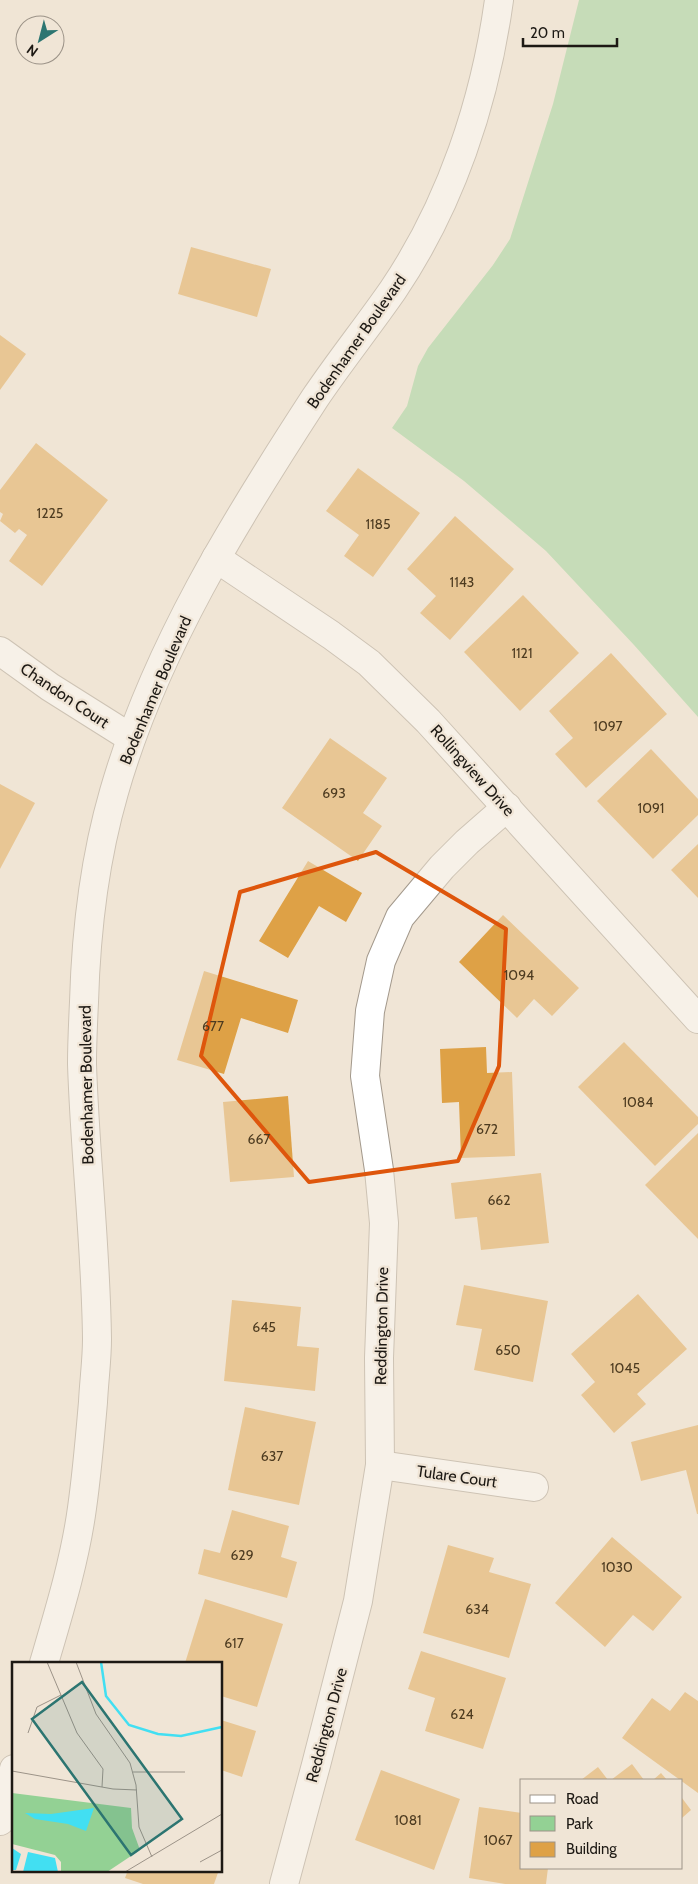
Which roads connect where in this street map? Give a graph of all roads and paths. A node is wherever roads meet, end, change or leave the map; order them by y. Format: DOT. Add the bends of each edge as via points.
graph roads {
  1 [pos="499,0"];
  2 [pos="216,558"];
  3 [pos="0,651"];
  4 [pos="131,738"];
  5 [pos="507,807"];
  6 [pos="698,1019"];
  7 [pos="380,1465"];
  8 [pos="534,1487"];
  9 [pos="44,1662"];
  10 [pos="12,1776"];
  11 [pos="0,1821"];
  12 [pos="284,1884"];
  1 -- 2 [label="street, Bodenhamer Boulevard" via="482,88 441,206 394,289 318,393"];
  2 -- 4 [label="street, Bodenhamer Boulevard" via="172,643"];
  2 -- 5 [label="street, Rollingview Drive" via="369,663"];
  3 -- 4 [label="street, Chandon Court"];
  4 -- 9 [label="street, Bodenhamer Boulevard" via="102,837 90,908 82,1059 97,1342 82,1510 72,1561"];
  5 -- 6 [label="street, Rollingview Drive"];
  5 -- 7 [label="street, Reddington Drive" via="442,867 400,917 381,961 370,1011 365,1076 384,1222 379,1358"];
  7 -- 8 [label="street, Tulare Court"];
  7 -- 12 [label="street, Reddington Drive" via="358,1601"];
  10 -- 11 [label="street"];
}
